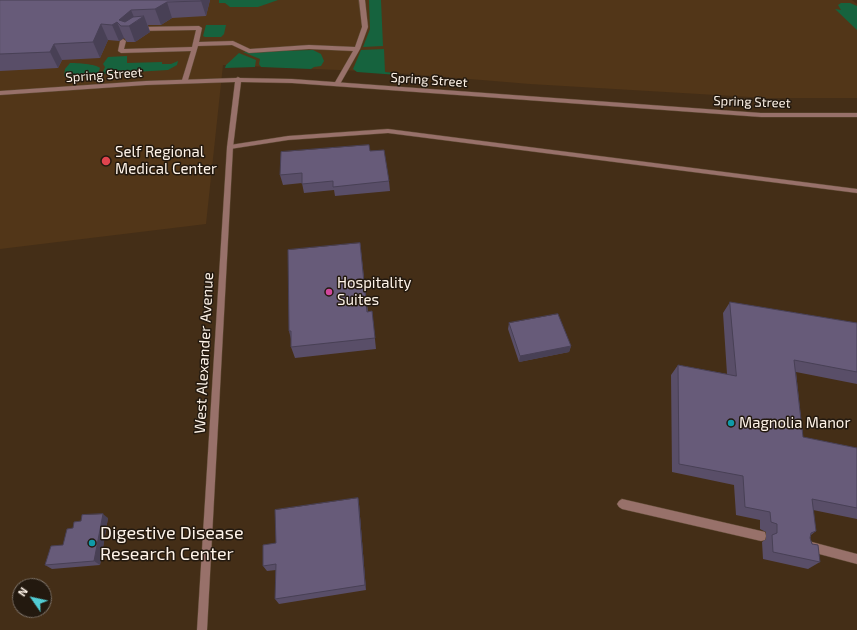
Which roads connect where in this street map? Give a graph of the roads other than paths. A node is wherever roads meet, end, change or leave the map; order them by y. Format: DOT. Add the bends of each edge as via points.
graph roads {
  1 [pos="362,0"];
  2 [pos="134,32"];
  3 [pos="123,41"];
  4 [pos="196,46"];
  5 [pos="357,49"];
  6 [pos="238,79"];
  7 [pos="185,80"];
  8 [pos="337,84"];
  9 [pos="0,92"];
  10 [pos="857,115"];
  11 [pos="230,146"];
  12 [pos="857,191"];
  13 [pos="622,504"];
  14 [pos="761,536"];
  15 [pos="806,545"];
  16 [pos="857,559"];
  17 [pos="202,630"];
  1 -- 5 [label="street" via="364,26"];
  2 -- 4 [label="street" via="138,29 199,28"];
  3 -- 4 [label="street" via="121,51"];
  4 -- 5 [label="street" via="233,43 249,51 309,47"];
  4 -- 7 [label="street"];
  5 -- 8 [label="street"];
  6 -- 7 [label="street, Spring Street"];
  6 -- 8 [label="street, Spring Street"];
  6 -- 11 [label="street, West Alexander Avenue"];
  7 -- 9 [label="street, Spring Street"];
  8 -- 10 [label="street, Spring Street" via="761,115"];
  11 -- 12 [label="street" via="288,138 388,131"];
  11 -- 17 [label="street, West Alexander Avenue"];
  13 -- 14 [label="street"];
  15 -- 16 [label="street"];
}
